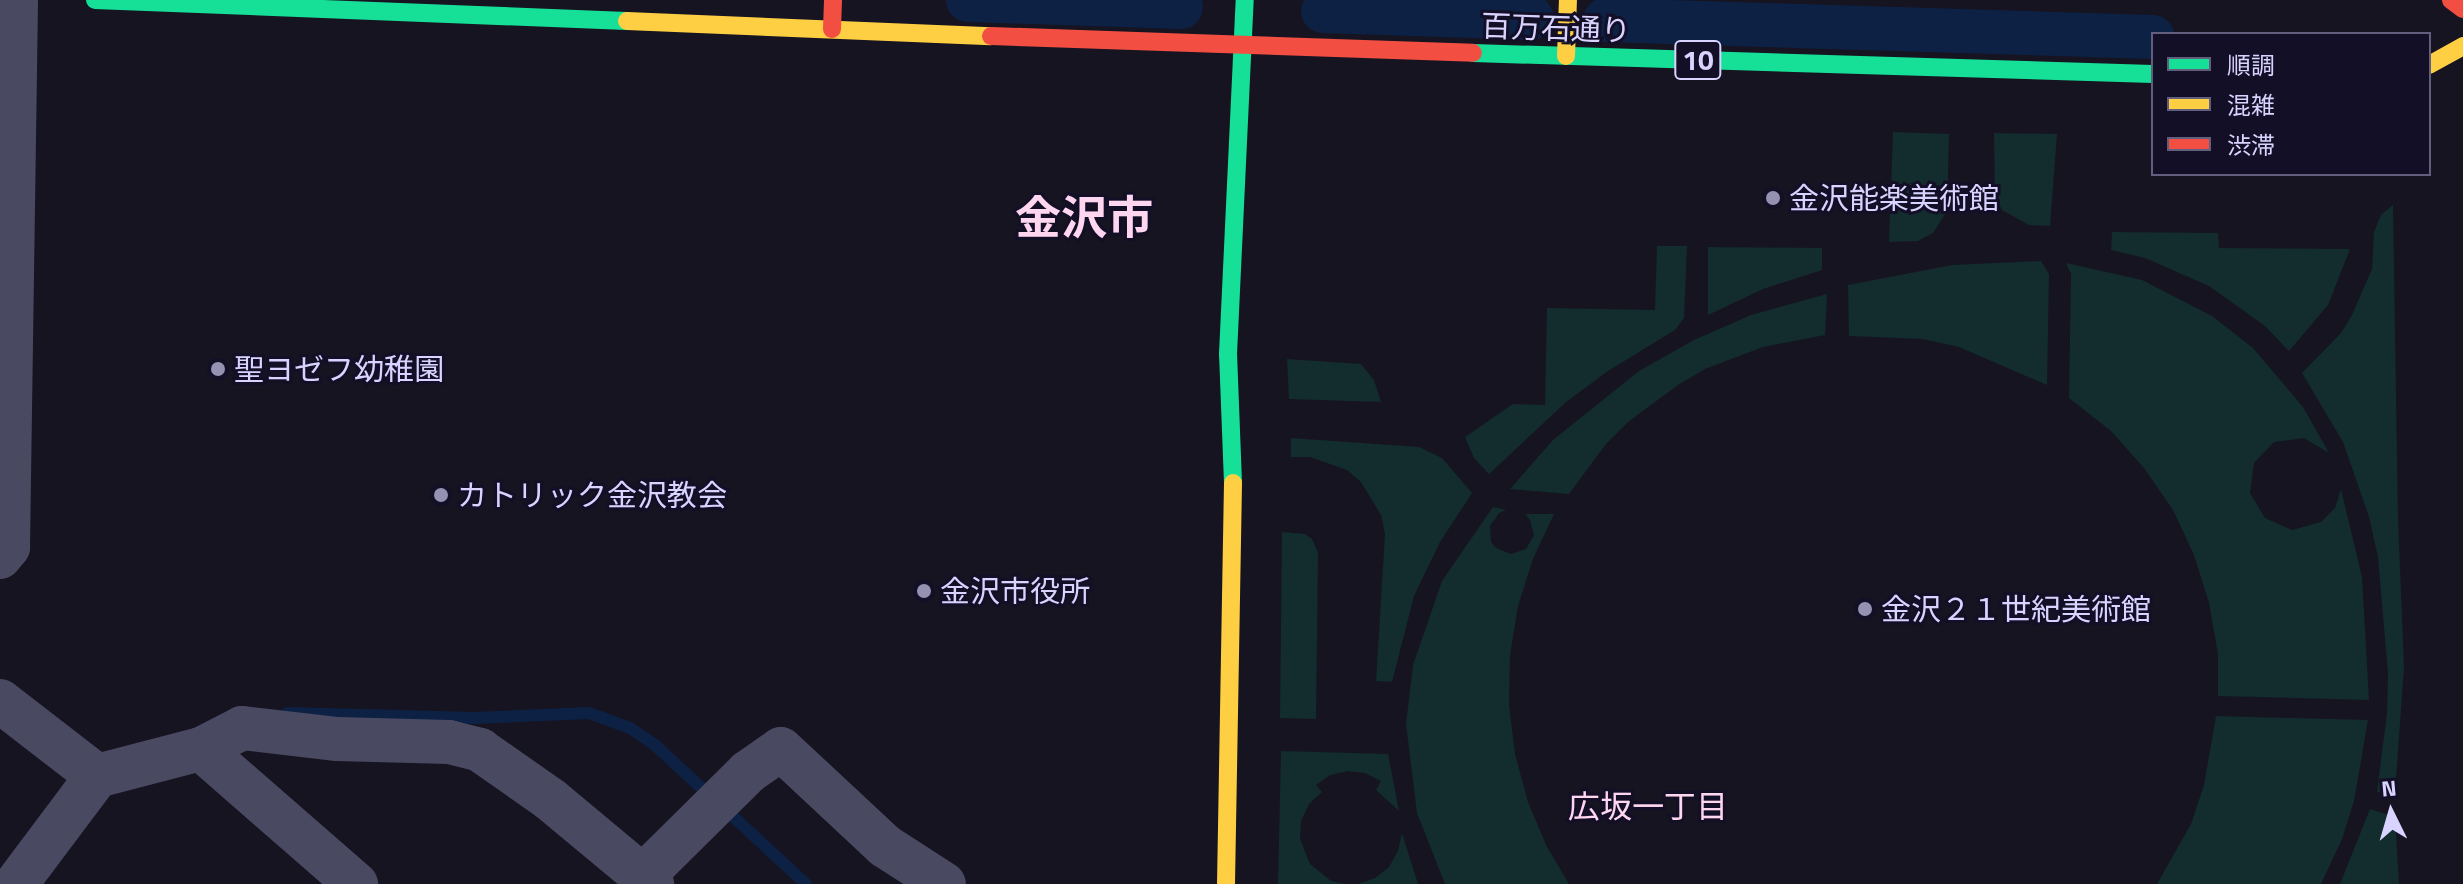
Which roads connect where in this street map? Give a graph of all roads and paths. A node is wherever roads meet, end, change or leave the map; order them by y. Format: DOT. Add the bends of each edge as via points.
graph roads {
  1 [pos="16,0"];
  2 [pos="95,0"];
  3 [pos="833,0"];
  4 [pos="1245,0"];
  5 [pos="1568,0"];
  6 [pos="2451,0"];
  7 [pos="2463,9"];
  8 [pos="832,29"];
  9 [pos="1243,46"];
  10 [pos="2463,46"];
  11 [pos="1566,56"];
  12 [pos="2431,64"];
  13 [pos="2151,74"];
  14 [pos="0,557"];
  15 [pos="0,701"];
  16 [pos="201,749"];
  17 [pos="97,776"];
  18 [pos="648,880"];
  19 [pos="16,884"];
  20 [pos="356,884"];
  21 [pos="944,884"];
  22 [pos="1226,884"];
  1 -- 14 [label="street" via="8,547"];
  2 -- 8 [label="main road, 百万石通り / 10"];
  3 -- 8 [label="main road"];
  4 -- 9 [label="main road"];
  5 -- 11 [label="main road"];
  6 -- 7 [label="main road"];
  8 -- 9 [label="main road, 百万石通り / 10"];
  9 -- 11 [label="main road, 百万石通り / 10"];
  9 -- 22 [label="main road" via="1228,354 1233,475"];
  10 -- 12 [label="main road"];
  11 -- 13 [label="main road, 百万石通り / 10"];
  15 -- 17 [label="street"];
  16 -- 17 [label="street"];
  16 -- 18 [label="street" via="242,728 337,739 449,742 480,750 550,799"];
  16 -- 20 [label="street"];
  17 -- 19 [label="street"];
  18 -- 21 [label="street" via="748,772 781,749 885,846"];
}
